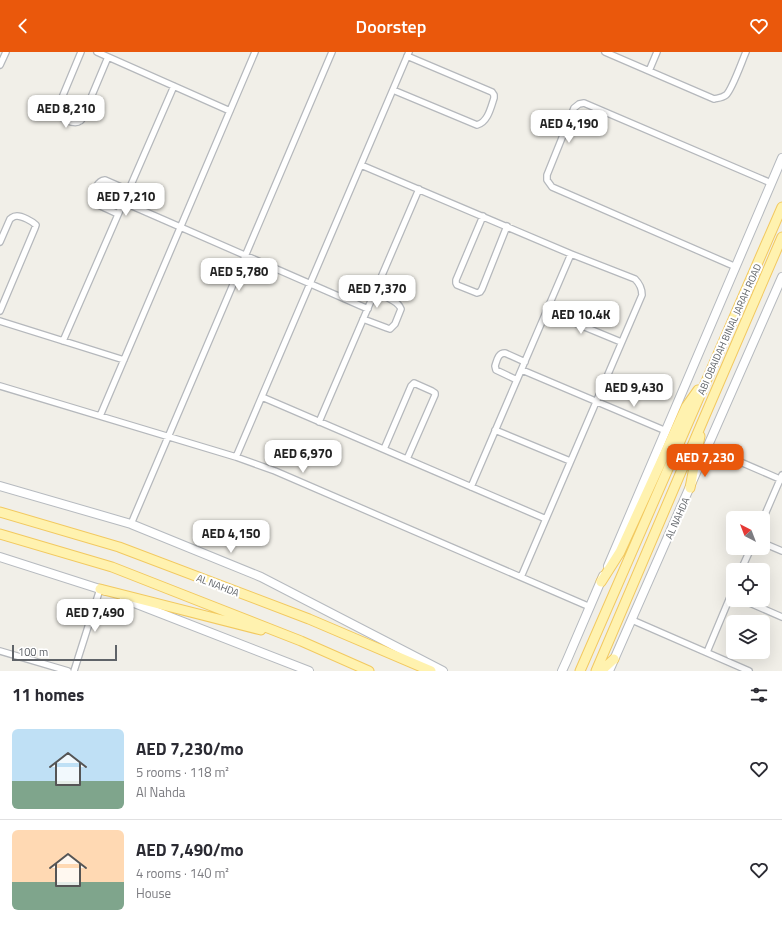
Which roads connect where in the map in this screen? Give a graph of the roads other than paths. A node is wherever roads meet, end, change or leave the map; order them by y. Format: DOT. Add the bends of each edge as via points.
graph roads {
  1 [pos="6,52"];
  2 [pos="81,52"];
  3 [pos="97,52"];
  4 [pos="255,52"];
  5 [pos="332,52"];
  6 [pos="605,52"];
  7 [pos="657,52"];
  8 [pos="746,52"];
  9 [pos="408,54"];
  10 [pos="108,57"];
  11 [pos="0,65"];
  12 [pos="648,71"];
  13 [pos="174,86"];
  14 [pos="393,90"];
  15 [pos="230,111"];
  16 [pos="782,158"];
  17 [pos="361,165"];
  18 [pos="771,183"];
  19 [pos="419,189"];
  20 [pos="128,190"];
  21 [pos="123,202"];
  22 [pos="781,208"];
  23 [pos="118,214"];
  24 [pos="483,216"];
  25 [pos="507,226"];
  26 [pos="180,227"];
  27 [pos="782,237"];
  28 [pos="0,242"];
  29 [pos="571,254"];
  30 [pos="245,255"];
  31 [pos="736,267"];
  32 [pos="782,280"];
  33 [pos="310,284"];
  34 [pos="375,293"];
  35 [pos="368,309"];
  36 [pos="0,311"];
  37 [pos="546,311"];
  38 [pos="363,319"];
  39 [pos="0,321"];
  40 [pos="63,341"];
  41 [pos="621,342"];
  42 [pos="124,360"];
  43 [pos="525,362"];
  44 [pos="522,370"];
  45 [pos="709,374"];
  46 [pos="517,380"];
  47 [pos="0,386"];
  48 [pos="262,397"];
  49 [pos="596,402"];
  50 [pos="100,416"];
  51 [pos="704,418"];
  52 [pos="319,422"];
  53 [pos="496,430"];
  54 [pos="666,431"];
  55 [pos="168,437"];
  56 [pos="708,448"];
  57 [pos="384,449"];
  58 [pos="236,457"];
  59 [pos="407,459"];
  60 [pos="570,461"];
  61 [pos="781,478"];
  62 [pos="0,486"];
  63 [pos="471,487"];
  64 [pos="690,488"];
  65 [pos="767,511"];
  66 [pos="0,512"];
  67 [pos="546,519"];
  68 [pos="130,524"];
  69 [pos="0,534"];
  70 [pos="770,545"];
  71 [pos="782,551"];
  72 [pos="0,557"];
  73 [pos="521,577"];
  74 [pos="601,582"];
  75 [pos="100,589"];
  76 [pos="590,607"];
  77 [pos="726,607"];
  78 [pos="758,607"];
  79 [pos="782,617"];
  80 [pos="632,620"];
  81 [pos="301,641"];
  82 [pos="0,651"];
  83 [pos="706,652"];
  84 [pos="614,659"];
  85 [pos="68,671"];
  86 [pos="74,671"];
  87 [pos="309,671"];
  88 [pos="369,671"];
  89 [pos="431,671"];
  90 [pos="443,671"];
  91 [pos="562,671"];
  92 [pos="580,671"];
  93 [pos="596,671"];
  94 [pos="601,671"];
  95 [pos="609,671"];
  96 [pos="749,671"];
  1 -- 11 [label="street"];
  2 -- 10 [label="street" via="56,112 59,117 75,123 82,118"];
  3 -- 10 [label="street"];
  4 -- 15 [label="street"];
  5 -- 30 [label="street"];
  6 -- 12 [label="street"];
  7 -- 12 [label="street"];
  8 -- 12 [label="street" via="730,89 725,95 714,99"];
  9 -- 14 [label="street"];
  9 -- 14 [label="street" via="492,92 494,98 485,121 478,125"];
  10 -- 13 [label="street"];
  13 -- 15 [label="street"];
  13 -- 20 [label="street"];
  14 -- 17 [label="street"];
  15 -- 26 [label="street"];
  16 -- 18 [label="main road"];
  17 -- 19 [label="street"];
  17 -- 33 [label="street"];
  18 -- 31 [label="main road"];
  18 -- 31 [label="street" via="584,103 574,108 547,175 552,187"];
  19 -- 24 [label="street"];
  19 -- 34 [label="street"];
  20 -- 21 [label="street"];
  20 -- 23 [label="street" via="105,180 99,182 92,202"];
  21 -- 23 [label="street"];
  21 -- 26 [label="street"];
  22 -- 45 [label="main road, ABI OBAIDAH BINAL JARAH ROAD"];
  23 -- 40 [label="street"];
  24 -- 25 [label="street"];
  24 -- 25 [label="street" via="456,280 457,285 480,292"];
  25 -- 29 [label="street"];
  26 -- 30 [label="street"];
  26 -- 42 [label="street"];
  27 -- 51 [label="main road, ABI OBAIDAH BINAL JARAH ROAD"];
  28 -- 36 [label="street" via="10,219 14,216 34,222 36,225"];
  29 -- 37 [label="street"];
  29 -- 41 [label="street" via="635,279 639,283 642,295"];
  30 -- 33 [label="street"];
  30 -- 55 [label="street"];
  31 -- 54 [label="main road"];
  32 -- 56 [label="main road, AL NAHDA"];
  33 -- 35 [label="street"];
  33 -- 48 [label="street"];
  34 -- 35 [label="street"];
  34 -- 38 [label="street" via="401,306 395,324 390,329"];
  35 -- 38 [label="street"];
  37 -- 41 [label="street"];
  37 -- 43 [label="street"];
  38 -- 52 [label="street"];
  39 -- 40 [label="street"];
  40 -- 42 [label="street"];
  41 -- 49 [label="street"];
  42 -- 50 [label="street"];
  43 -- 44 [label="street"];
  43 -- 46 [label="street" via="502,353 494,366 496,370"];
  44 -- 46 [label="street"];
  44 -- 49 [label="street"];
  45 -- 74 [label="main road" via="686,407 620,552"];
  45 -- 92 [label="main road, ABI OBAIDAH BINAL JARAH ROAD"];
  46 -- 53 [label="street"];
  47 -- 50 [label="street"];
  48 -- 52 [label="street"];
  48 -- 58 [label="street"];
  49 -- 54 [label="street"];
  49 -- 60 [label="street"];
  50 -- 55 [label="street"];
  51 -- 64 [label="main road"];
  51 -- 93 [label="main road, ABI OBAIDAH BINAL JARAH ROAD"];
  52 -- 57 [label="street"];
  53 -- 60 [label="street"];
  53 -- 63 [label="street"];
  54 -- 74 [label="main road"];
  55 -- 58 [label="street"];
  55 -- 68 [label="street"];
  56 -- 61 [label="street"];
  56 -- 64 [label="main road, AL NAHDA"];
  57 -- 59 [label="street"];
  57 -- 59 [label="street" via="410,386 414,383 435,395"];
  58 -- 73 [label="street" via="275,471"];
  59 -- 63 [label="street"];
  60 -- 67 [label="street"];
  61 -- 65 [label="street"];
  62 -- 68 [label="main road"];
  63 -- 67 [label="street"];
  64 -- 80 [label="main road, AL NAHDA"];
  66 -- 89 [label="main road, AL NAHDA" via="126,550 309,619"];
  67 -- 73 [label="street"];
  68 -- 90 [label="main road" via="261,577"];
  69 -- 81 [label="main road" via="112,567"];
  70 -- 71 [label="street"];
  72 -- 75 [label="main road"];
  73 -- 76 [label="street"];
  74 -- 76 [label="main road"];
  75 -- 81 [label="main road"];
  75 -- 86 [label="street"];
  75 -- 87 [label="main road"];
  76 -- 91 [label="main road"];
  77 -- 83 [label="street"];
  78 -- 79 [label="street"];
  80 -- 83 [label="street"];
  80 -- 84 [label="main road, AL NAHDA"];
  81 -- 88 [label="main road"];
  82 -- 85 [label="street"];
  83 -- 96 [label="street"];
  84 -- 94 [label="main road"];
  84 -- 95 [label="main road, AL NAHDA"];
}
